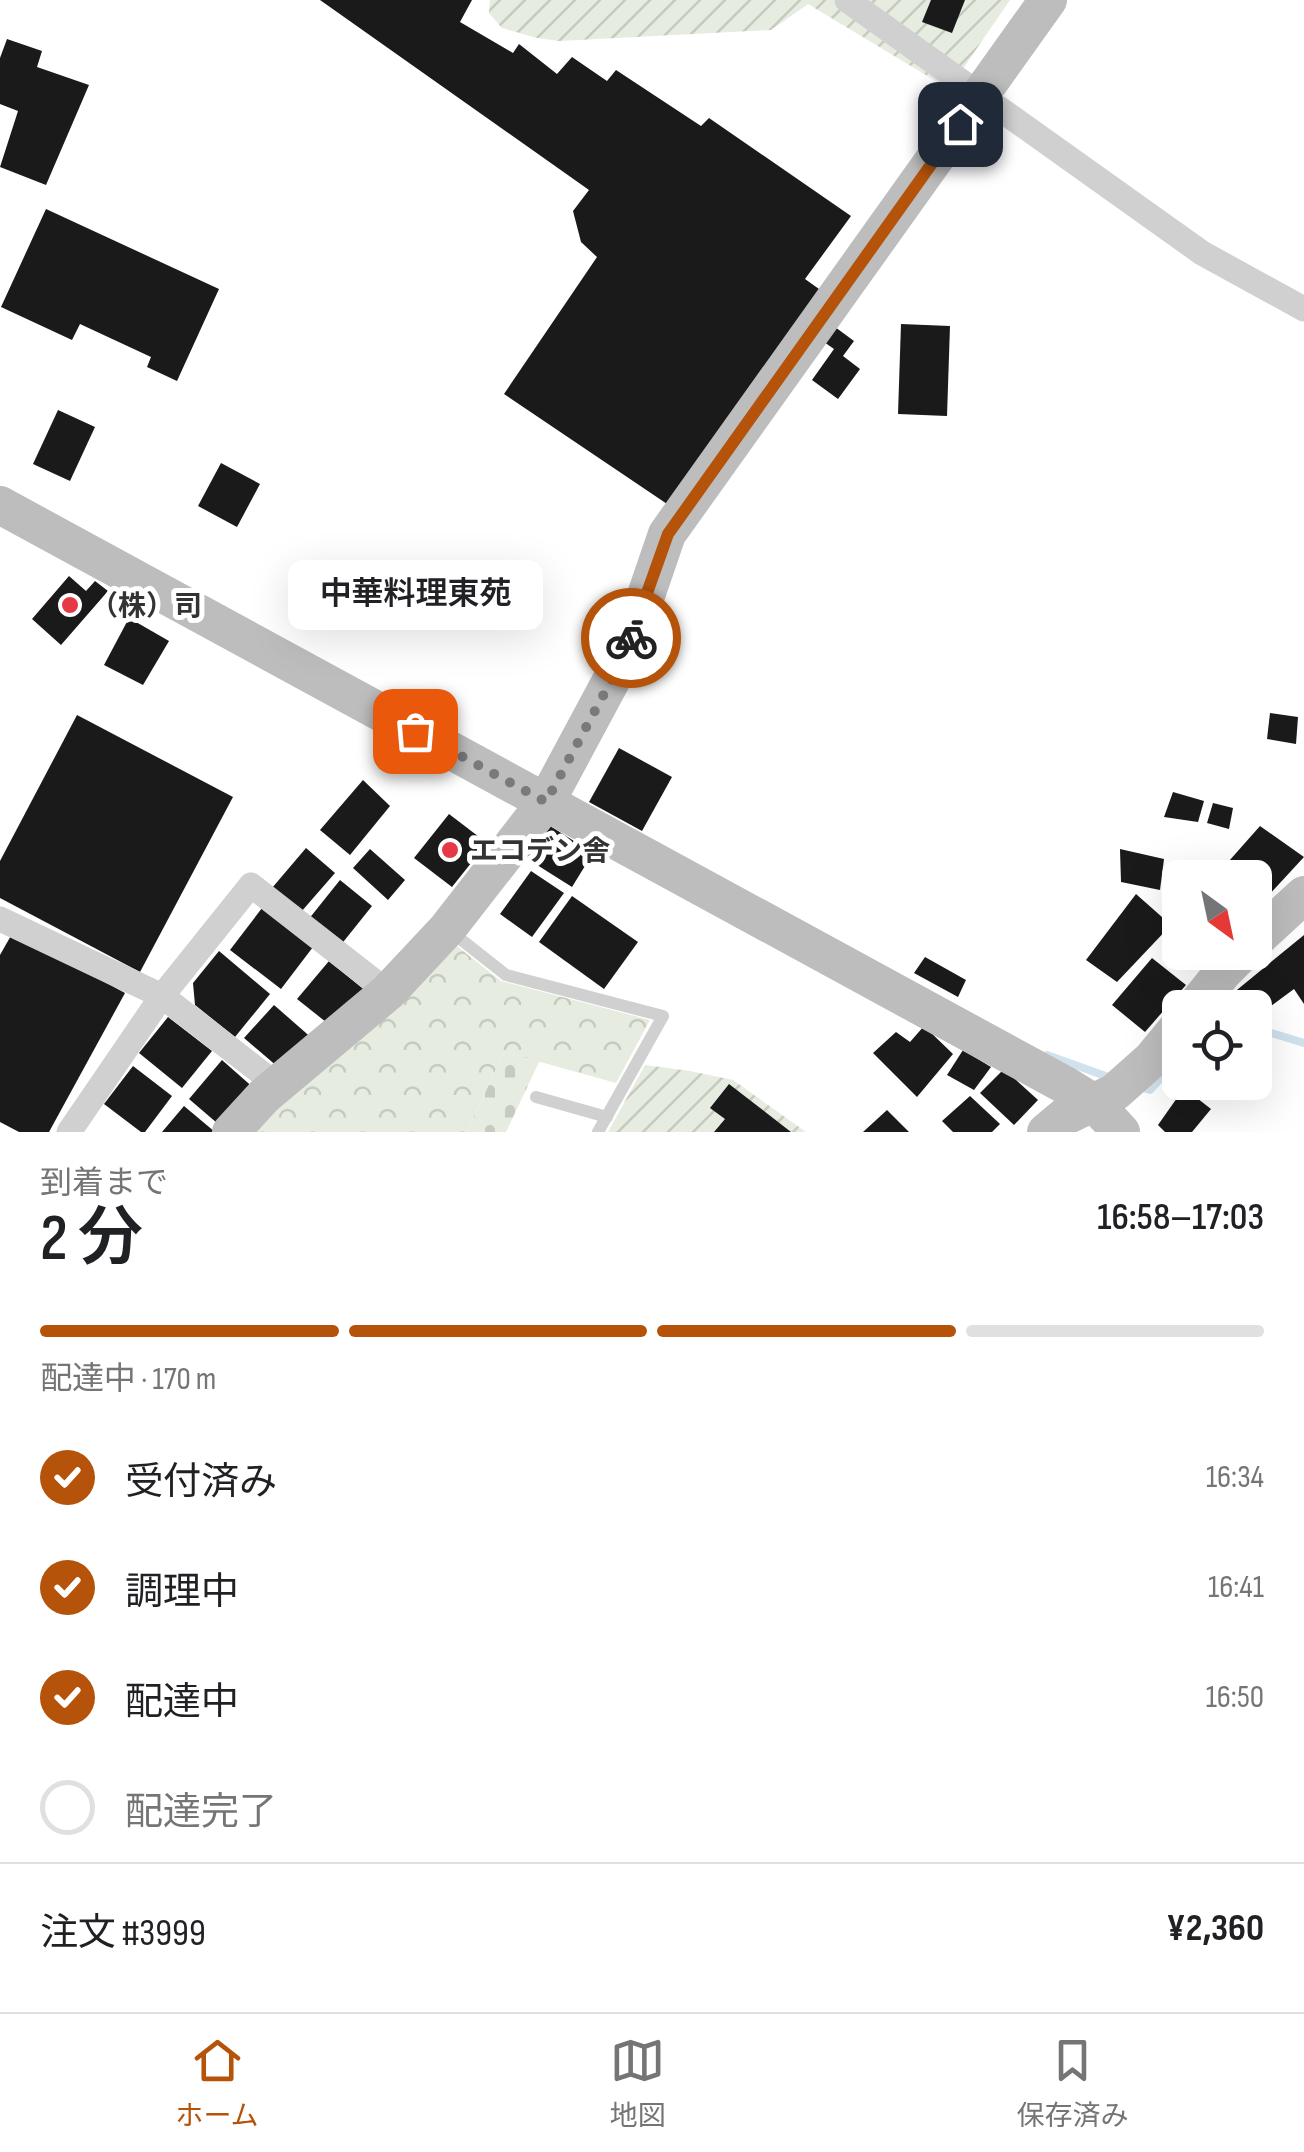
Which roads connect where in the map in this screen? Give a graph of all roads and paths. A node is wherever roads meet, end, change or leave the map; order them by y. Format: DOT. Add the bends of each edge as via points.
graph roads {
  1 [pos="847,0"];
  2 [pos="1048,0"];
  3 [pos="980,96"];
  4 [pos="1304,309"];
  5 [pos="0,505"];
  6 [pos="546,802"];
  7 [pos="1304,895"];
  8 [pos="0,919"];
  9 [pos="1272,924"];
  10 [pos="446,928"];
  11 [pos="1225,970"];
  12 [pos="1208,990"];
  13 [pos="388,992"];
  14 [pos="162,996"];
  15 [pos="1162,1048"];
  16 [pos="277,1085"];
  17 [pos="536,1097"];
  18 [pos="1094,1104"];
  19 [pos="607,1117"];
  20 [pos="69,1132"];
  21 [pos="231,1132"];
  22 [pos="598,1132"];
  23 [pos="1046,1132"];
  24 [pos="1121,1132"];
  1 -- 3 [label="street"];
  2 -- 3 [label="street"];
  3 -- 4 [label="street" via="1202,253"];
  3 -- 6 [label="street" via="668,534 627,651"];
  5 -- 6 [label="street"];
  6 -- 10 [label="street"];
  6 -- 18 [label="street"];
  7 -- 9 [label="street"];
  8 -- 14 [label="street"];
  10 -- 13 [label="street"];
  10 -- 19 [label="lane" via="506,975 663,1016"];
  11 -- 12 [label="street"];
  13 -- 14 [label="street" via="251,885"];
  13 -- 16 [label="street"];
  14 -- 16 [label="street"];
  14 -- 20 [label="street"];
  15 -- 18 [label="street"];
  16 -- 21 [label="street"];
  17 -- 19 [label="lane"];
  18 -- 23 [label="street"];
  18 -- 24 [label="street"];
  19 -- 22 [label="lane"];
}
